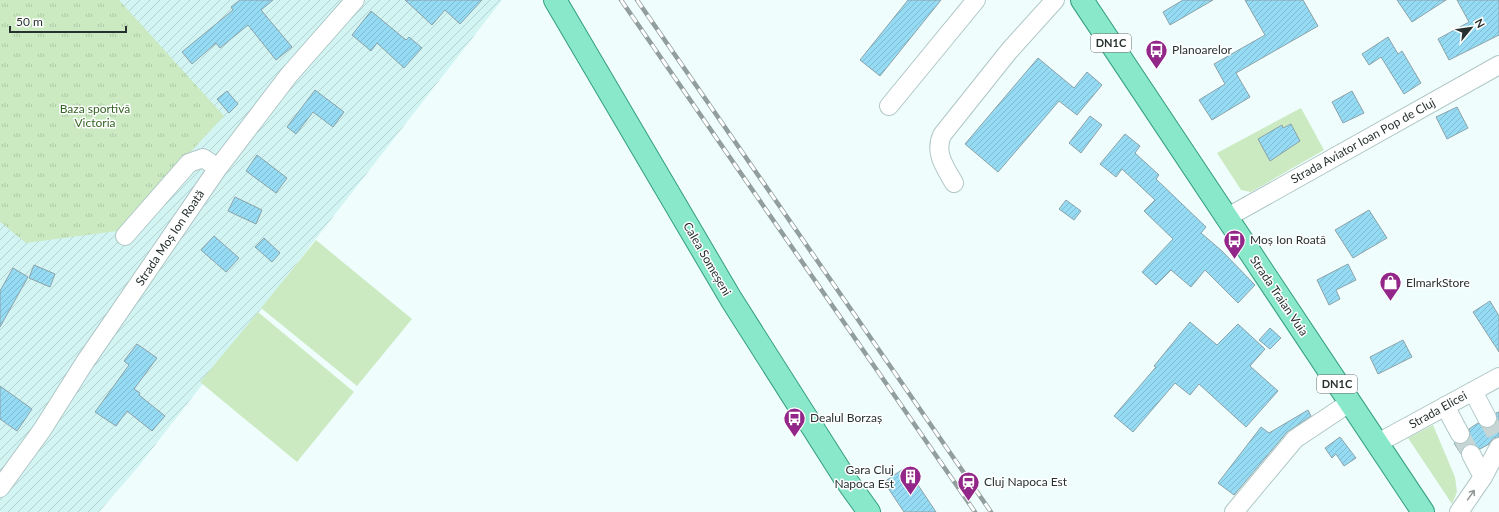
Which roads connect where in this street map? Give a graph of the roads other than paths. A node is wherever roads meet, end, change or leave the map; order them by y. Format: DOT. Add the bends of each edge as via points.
graph roads {
  1 [pos="355,0"];
  2 [pos="555,0"];
  3 [pos="976,0"];
  4 [pos="1055,0"];
  5 [pos="1082,0"];
  6 [pos="1499,64"];
  7 [pos="889,106"];
  8 [pos="218,168"];
  9 [pos="954,182"];
  10 [pos="1226,218"];
  11 [pos="125,236"];
  12 [pos="1499,377"];
  13 [pos="1473,391"];
  14 [pos="1349,403"];
  15 [pos="1445,406"];
  16 [pos="1487,418"];
  17 [pos="1460,434"];
  18 [pos="1499,442"];
  19 [pos="1376,444"];
  20 [pos="1471,454"];
  21 [pos="1483,477"];
  22 [pos="0,488"];
  23 [pos="869,512"];
  24 [pos="1234,512"];
  25 [pos="1423,512"];
  26 [pos="1459,512"];
  1 -- 8 [label="street, Strada Moș Ion Roată" via="289,75"];
  2 -- 23 [label="main road, Calea Someșeni" via="731,299"];
  3 -- 7 [label="street"];
  4 -- 9 [label="street" via="1009,51 942,135 938,143 939,154"];
  5 -- 10 [label="main road, Strada Traian Vuia / DN1C"];
  6 -- 10 [label="street, Strada Aviator Ioan Pop de Cluj"];
  8 -- 11 [label="street" via="203,158 189,163"];
  8 -- 22 [label="street, Strada Moș Ion Roată" via="84,362 42,430"];
  10 -- 14 [label="main road, Strada Traian Vuia / DN1C"];
  12 -- 13 [label="street, Strada Elicei"];
  13 -- 15 [label="street, Strada Elicei"];
  13 -- 16 [label="street"];
  14 -- 19 [label="main road, Strada Traian Vuia / DN1C"];
  14 -- 24 [label="street" via="1295,439"];
  15 -- 17 [label="street"];
  15 -- 19 [label="street, Strada Elicei"];
  18 -- 21 [label="street"];
  19 -- 25 [label="main road, Strada Traian Vuia / DN1C"];
  20 -- 21 [label="street"];
  26 -- 21 [label="street, one-way"];
}
